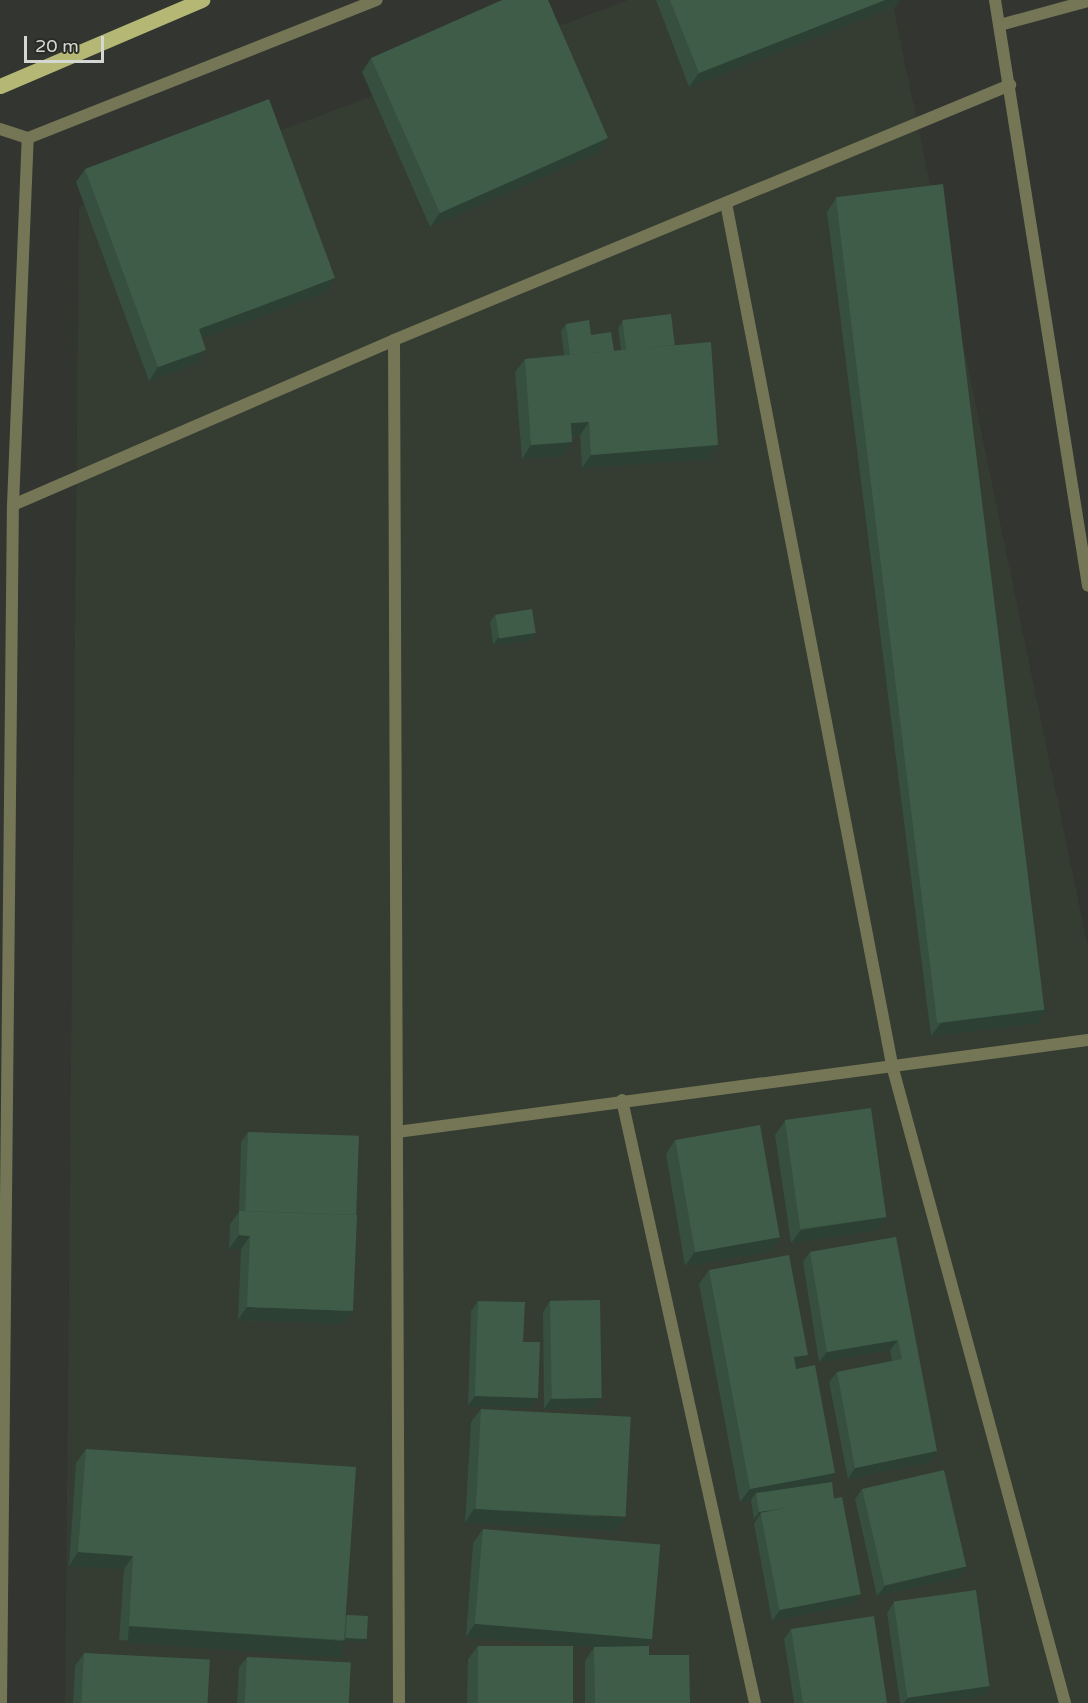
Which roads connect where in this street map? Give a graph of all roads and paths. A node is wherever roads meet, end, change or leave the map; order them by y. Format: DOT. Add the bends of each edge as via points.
graph roads {
  1 [pos="202,0"];
  2 [pos="377,0"];
  3 [pos="995,0"];
  4 [pos="1088,1"];
  5 [pos="999,25"];
  6 [pos="1010,85"];
  7 [pos="0,86"];
  8 [pos="0,129"];
  9 [pos="28,138"];
  10 [pos="726,203"];
  11 [pos="394,340"];
  12 [pos="13,505"];
  13 [pos="1088,586"];
  14 [pos="1088,1040"];
  15 [pos="893,1069"];
  16 [pos="622,1100"];
  17 [pos="397,1132"];
  18 [pos="2,1703"];
  19 [pos="399,1703"];
  20 [pos="755,1703"];
  21 [pos="1065,1703"];
  1 -- 7 [label="main road"];
  2 -- 9 [label="street"];
  3 -- 5 [label="street"];
  4 -- 5 [label="street"];
  5 -- 6 [label="street"];
  6 -- 10 [label="street"];
  6 -- 13 [label="street"];
  8 -- 9 [label="street"];
  9 -- 12 [label="street"];
  10 -- 11 [label="street"];
  10 -- 15 [label="street"];
  11 -- 12 [label="street"];
  11 -- 17 [label="street"];
  12 -- 18 [label="street"];
  14 -- 15 [label="street"];
  15 -- 16 [label="street"];
  15 -- 21 [label="street"];
  16 -- 17 [label="street"];
  16 -- 20 [label="street"];
  17 -- 19 [label="street"];
}
